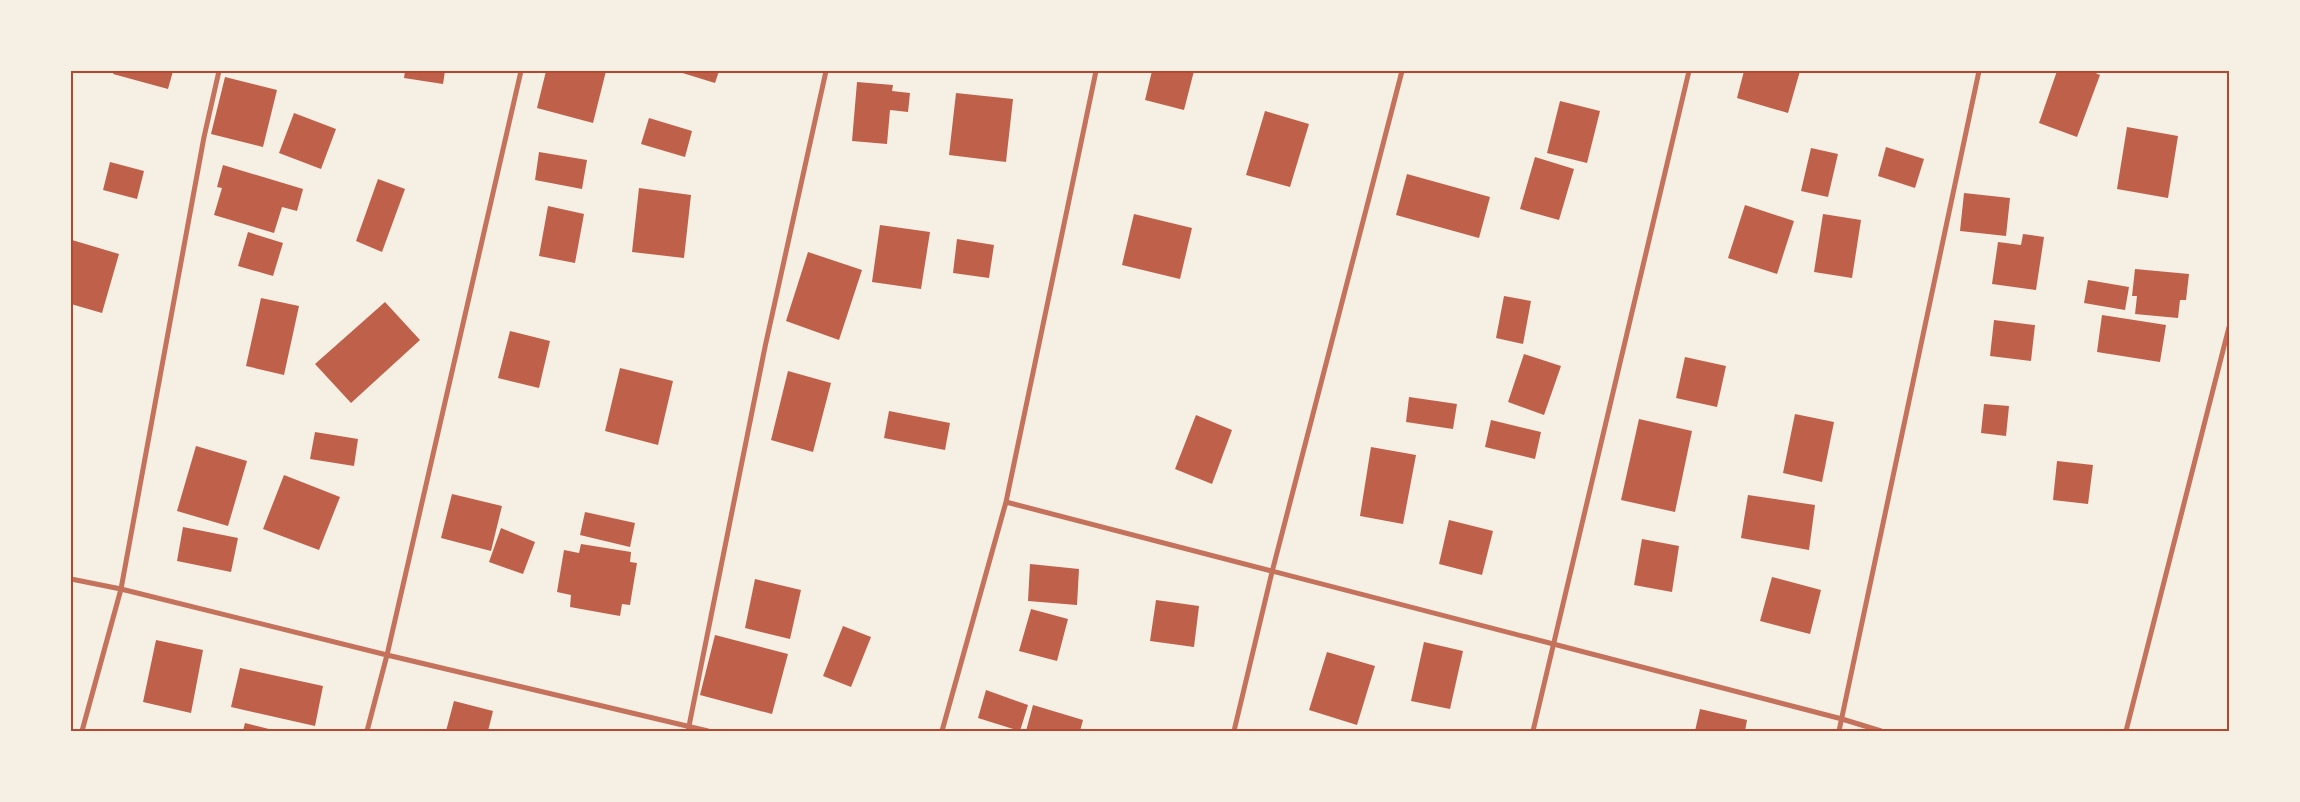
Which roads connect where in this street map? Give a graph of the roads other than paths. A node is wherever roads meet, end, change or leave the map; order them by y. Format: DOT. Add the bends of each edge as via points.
graph roads {
  1 [pos="219,71"];
  2 [pos="522,71"];
  3 [pos="826,71"];
  4 [pos="1096,71"];
  5 [pos="1402,71"];
  6 [pos="1689,71"];
  7 [pos="1980,71"];
  8 [pos="2229,327"];
  9 [pos="1006,502"];
  10 [pos="1272,572"];
  11 [pos="71,579"];
  12 [pos="121,589"];
  13 [pos="1555,644"];
  14 [pos="387,655"];
  15 [pos="1842,719"];
  16 [pos="689,728"];
  17 [pos="82,731"];
  18 [pos="367,731"];
  19 [pos="708,731"];
  20 [pos="942,731"];
  21 [pos="1234,731"];
  22 [pos="1533,731"];
  23 [pos="1839,731"];
  24 [pos="1881,731"];
  25 [pos="2126,731"];
  1 -- 12 [label="street" via="202,147"];
  2 -- 14 [label="street"];
  3 -- 16 [label="street" via="767,337"];
  4 -- 9 [label="street"];
  5 -- 10 [label="street"];
  6 -- 13 [label="street"];
  7 -- 15 [label="street"];
  8 -- 25 [label="street"];
  9 -- 10 [label="street"];
  9 -- 20 [label="street"];
  10 -- 13 [label="street"];
  10 -- 21 [label="street"];
  11 -- 12 [label="street"];
  12 -- 14 [label="street"];
  12 -- 17 [label="street"];
  13 -- 15 [label="street"];
  13 -- 22 [label="street"];
  14 -- 16 [label="street"];
  14 -- 18 [label="street"];
  15 -- 23 [label="street"];
  15 -- 24 [label="street"];
  16 -- 19 [label="street"];
}
